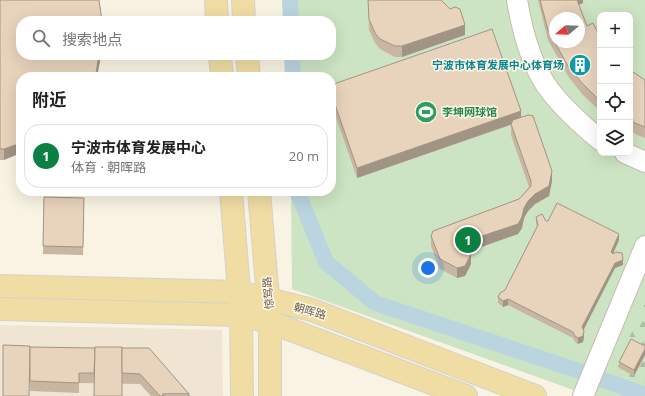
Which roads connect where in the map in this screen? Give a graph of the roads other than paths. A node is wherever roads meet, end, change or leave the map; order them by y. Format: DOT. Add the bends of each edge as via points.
graph roads {
  1 [pos="216,0"];
  2 [pos="242,0"];
  3 [pos="517,0"];
  4 [pos="217,16"];
  5 [pos="244,16"];
  6 [pos="220,60"];
  7 [pos="247,60"];
  8 [pos="222,72"];
  9 [pos="249,72"];
  10 [pos="597,137"];
  11 [pos="632,156"];
  12 [pos="645,162"];
  13 [pos="231,196"];
  14 [pos="259,196"];
  15 [pos="645,246"];
  16 [pos="0,286"];
  17 [pos="239,292"];
  18 [pos="269,301"];
  19 [pos="0,309"];
  20 [pos="241,315"];
  21 [pos="270,322"];
  22 [pos="584,395"];
  23 [pos="242,396"];
  24 [pos="270,396"];
  25 [pos="466,396"];
  26 [pos="535,396"];
  1 -- 4 [label="main road"];
  2 -- 5 [label="main road"];
  3 -- 10 [label="lane" via="526,40 550,91 572,116"];
  6 -- 8 [label="main road"];
  7 -- 9 [label="main road"];
  11 -- 12 [label="lane"];
  13 -- 17 [label="main road"];
  14 -- 18 [label="main road, 惊驾路"];
  15 -- 22 [label="lane"];
  16 -- 17 [label="main road, 朝晖路"];
  17 -- 18 [label="main road, 朝晖路"];
  17 -- 20 [label="main road"];
  18 -- 21 [label="main road, 惊驾路"];
  18 -- 26 [label="main road, 朝晖路" via="312,310"];
  19 -- 20 [label="main road"];
  20 -- 21 [label="main road"];
  20 -- 23 [label="main road"];
  21 -- 24 [label="main road, 惊驾路"];
  21 -- 25 [label="main road"];
}
